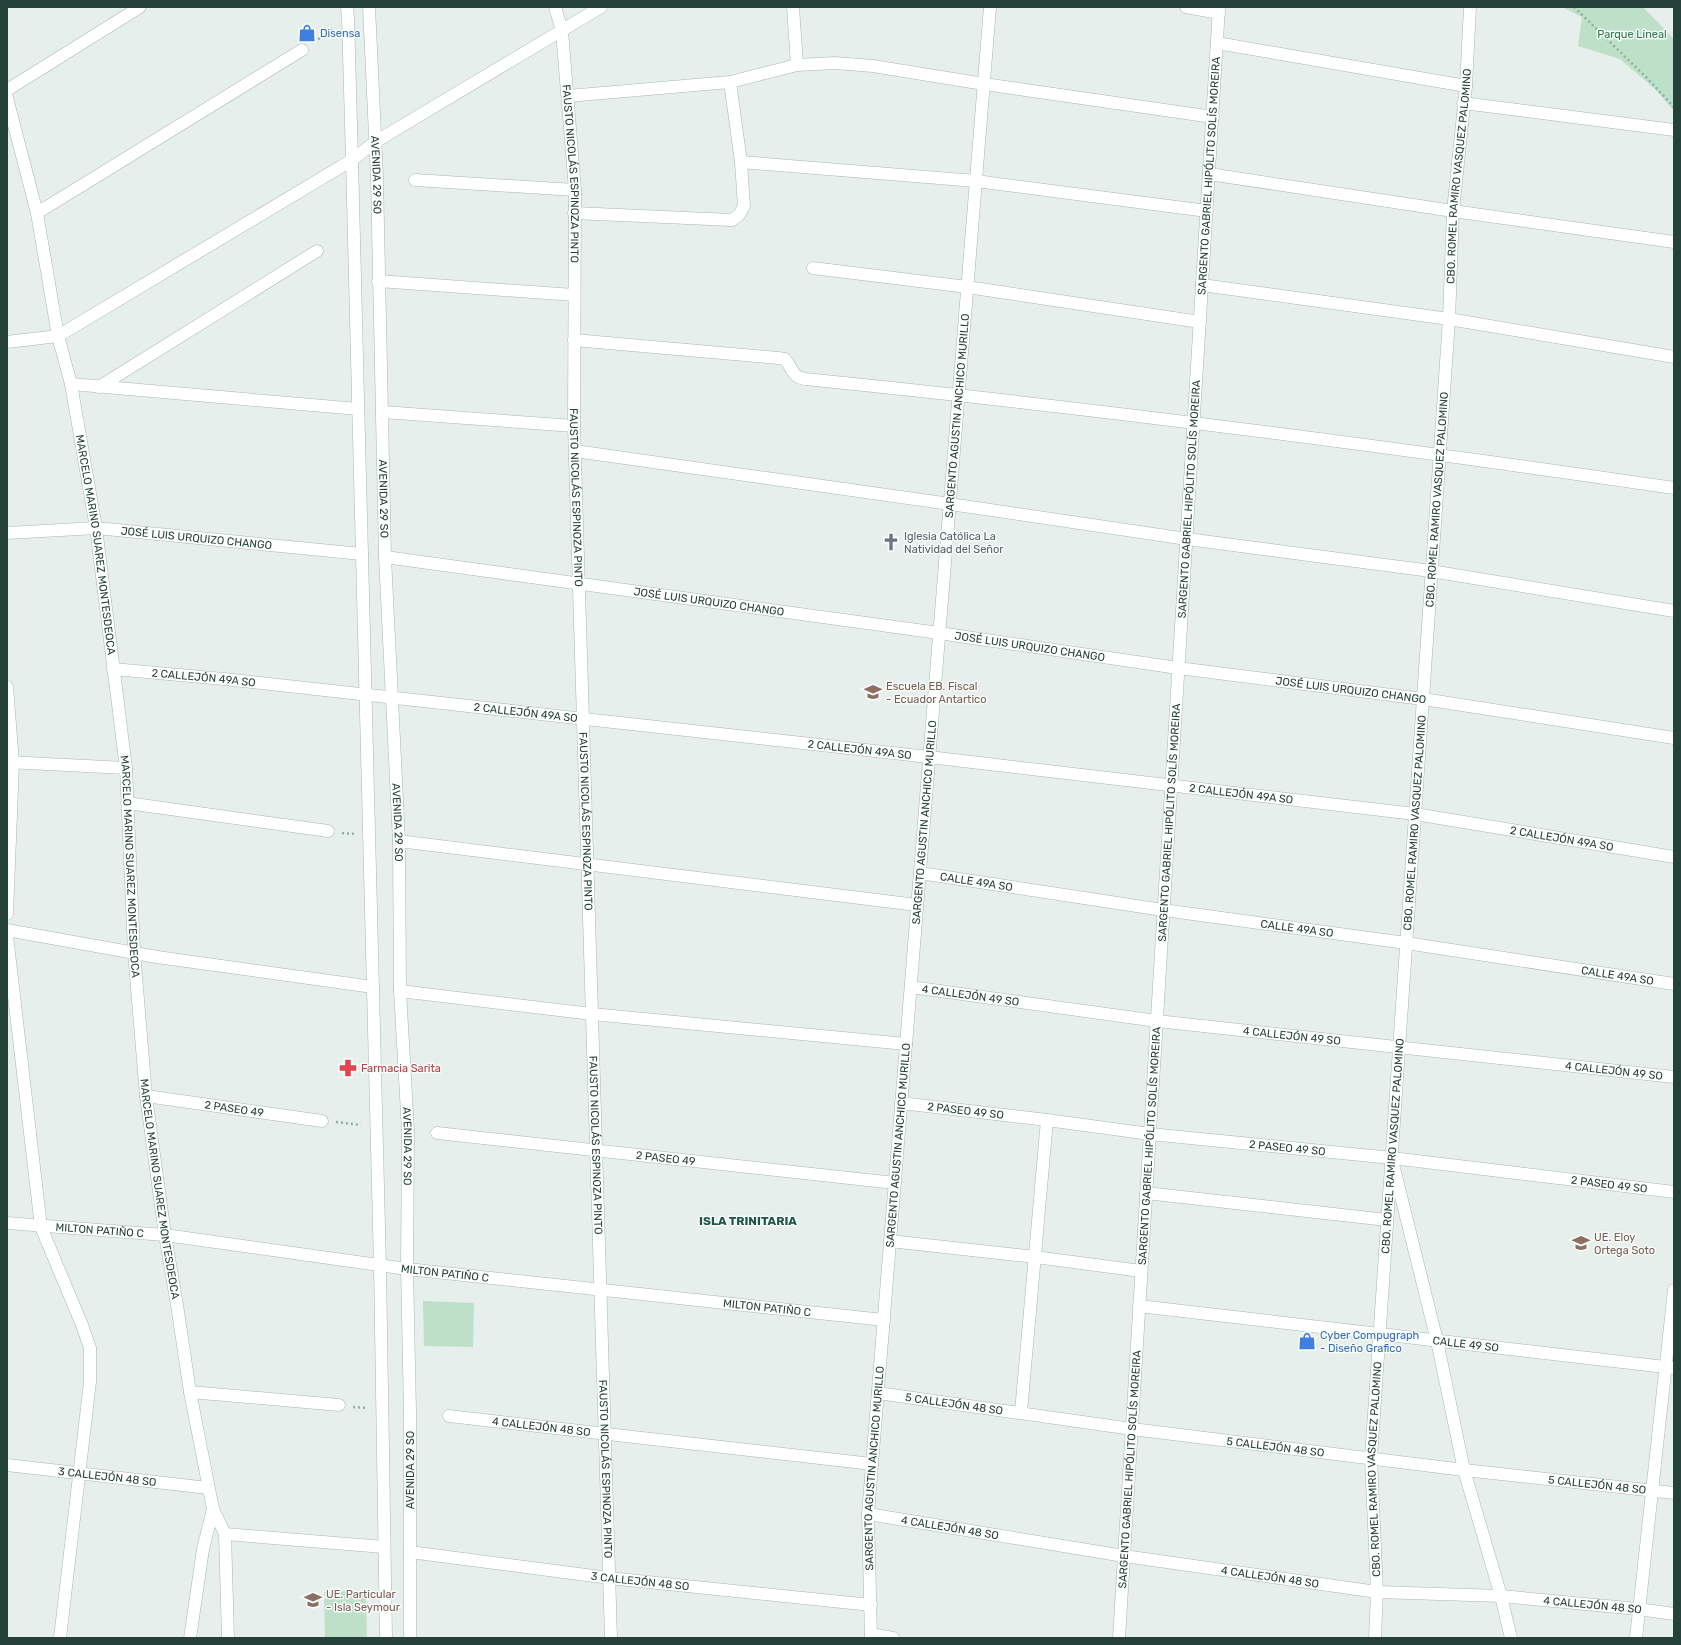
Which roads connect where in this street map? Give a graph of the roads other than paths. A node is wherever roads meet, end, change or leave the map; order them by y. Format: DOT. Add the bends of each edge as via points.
graph roads {
  1 [pos="140,7"];
  2 [pos="347,7"];
  3 [pos="369,7"];
  4 [pos="555,7"];
  5 [pos="601,7"];
  6 [pos="793,7"];
  7 [pos="990,7"];
  8 [pos="1186,7"];
  9 [pos="1470,7"];
  10 [pos="1219,10"];
  11 [pos="562,31"];
  12 [pos="1217,43"];
  13 [pos="302,50"];
  14 [pos="797,65"];
  15 [pos="730,82"];
  16 [pos="984,84"];
  17 [pos="1466,86"];
  18 [pos="7,90"];
  19 [pos="568,96"];
  20 [pos="1463,103"];
  21 [pos="8,105"];
  22 [pos="1213,117"];
  23 [pos="1674,130"];
  24 [pos="375,142"];
  25 [pos="352,160"];
  26 [pos="741,162"];
  27 [pos="1209,174"];
  28 [pos="415,180"];
  29 [pos="976,181"];
  30 [pos="575,190"];
  31 [pos="1207,211"];
  32 [pos="1453,211"];
  33 [pos="37,213"];
  34 [pos="574,213"];
  35 [pos="1674,242"];
  36 [pos="317,251"];
  37 [pos="813,268"];
  38 [pos="378,281"];
  39 [pos="1202,285"];
  40 [pos="967,287"];
  41 [pos="574,295"];
  42 [pos="1449,319"];
  43 [pos="1200,322"];
  44 [pos="58,336"];
  45 [pos="574,340"];
  46 [pos="7,342"];
  47 [pos="1674,357"];
  48 [pos="71,384"];
  49 [pos="99,387"];
  50 [pos="959,394"];
  51 [pos="358,409"];
  52 [pos="383,412"];
  53 [pos="1194,424"];
  54 [pos="574,426"];
  55 [pos="575,451"];
  56 [pos="1440,454"];
  57 [pos="1674,488"];
  58 [pos="950,504"];
  59 [pos="96,528"];
  60 [pos="7,533"];
  61 [pos="1187,539"];
  62 [pos="362,554"];
  63 [pos="385,557"];
  64 [pos="1431,571"];
  65 [pos="579,585"];
  66 [pos="1674,611"];
  67 [pos="939,633"];
  68 [pos="1178,668"];
  69 [pos="114,669"];
  70 [pos="7,687"];
  71 [pos="366,694"];
  72 [pos="391,698"];
  73 [pos="1423,699"];
  74 [pos="583,719"];
  75 [pos="1674,738"];
  76 [pos="929,757"];
  77 [pos="10,762"];
  78 [pos="126,768"];
  79 [pos="1171,785"];
  80 [pos="127,803"];
  81 [pos="1415,814"];
  82 [pos="328,831"];
  83 [pos="399,841"];
  84 [pos="1674,857"];
  85 [pos="588,865"];
  86 [pos="920,872"];
  87 [pos="917,905"];
  88 [pos="1163,910"];
  89 [pos="7,914"];
  90 [pos="7,930"];
  91 [pos="7,936"];
  92 [pos="1406,943"];
  93 [pos="134,952"];
  94 [pos="1674,984"];
  95 [pos="373,987"];
  96 [pos="911,987"];
  97 [pos="400,991"];
  98 [pos="592,1014"];
  99 [pos="1157,1021"];
  100 [pos="906,1044"];
  101 [pos="1399,1046"];
  102 [pos="1674,1077"];
  103 [pos="146,1096"];
  104 [pos="901,1103"];
  105 [pos="1047,1120"];
  106 [pos="322,1121"];
  107 [pos="437,1133"];
  108 [pos="1150,1134"];
  109 [pos="596,1149"];
  110 [pos="1392,1158"];
  111 [pos="895,1183"];
  112 [pos="1674,1192"];
  113 [pos="1146,1193"];
  114 [pos="1388,1220"];
  115 [pos="7,1223"];
  116 [pos="41,1226"];
  117 [pos="165,1236"];
  118 [pos="890,1240"];
  119 [pos="1035,1257"];
  120 [pos="380,1266"];
  121 [pos="407,1270"];
  122 [pos="1141,1271"];
  123 [pos="600,1289"];
  124 [pos="1674,1290"];
  125 [pos="1139,1306"];
  126 [pos="884,1320"];
  127 [pos="1379,1334"];
  128 [pos="1437,1341"];
  129 [pos="1670,1367"];
  130 [pos="190,1392"];
  131 [pos="878,1394"];
  132 [pos="339,1405"];
  133 [pos="1021,1412"];
  134 [pos="449,1416"];
  135 [pos="1132,1429"];
  136 [pos="604,1434"];
  137 [pos="1371,1458"];
  138 [pos="872,1464"];
  139 [pos="7,1465"];
  140 [pos="1464,1470"];
  141 [pos="80,1473"];
  142 [pos="208,1488"];
  143 [pos="1651,1490"];
  144 [pos="1674,1493"];
  145 [pos="213,1509"];
  146 [pos="868,1514"];
  147 [pos="225,1534"];
  148 [pos="384,1547"];
  149 [pos="410,1552"];
  150 [pos="1124,1556"];
  151 [pos="609,1578"];
  152 [pos="1377,1592"];
  153 [pos="1501,1596"];
  154 [pos="871,1605"];
  155 [pos="1638,1609"];
  156 [pos="1674,1614"];
  157 [pos="871,1636"];
  158 [pos="60,1638"];
  159 [pos="190,1638"];
  160 [pos="228,1638"];
  161 [pos="386,1638"];
  162 [pos="410,1638"];
  163 [pos="611,1638"];
  164 [pos="893,1638"];
  165 [pos="1119,1638"];
  166 [pos="1375,1638"];
  167 [pos="1511,1638"];
  168 [pos="1636,1638"];
  1 -- 18 [label="street"];
  2 -- 25 [label="street, AVENIDA 29 SO"];
  3 -- 24 [label="street, AVENIDA 29 SO"];
  4 -- 11 [label="street, FAUSTO NICOLÁS ESPINOZA PINTO"];
  5 -- 11 [label="street"];
  6 -- 14 [label="street"];
  7 -- 16 [label="street, SARGENTO AGUSTIN ANCHICO MURILLO"];
  8 -- 10 [label="street"];
  9 -- 17 [label="street, CBO. ROMEL RAMIRO VASQUEZ PALOMINO"];
  10 -- 12 [label="street, SARGENTO GABRIEL HIPÓLITO SOLÍS MOREIRA"];
  11 -- 19 [label="street, FAUSTO NICOLÁS ESPINOZA PINTO"];
  11 -- 24 [label="street"];
  12 -- 17 [label="street"];
  12 -- 22 [label="street, SARGENTO GABRIEL HIPÓLITO SOLÍS MOREIRA"];
  13 -- 33 [label="street"];
  14 -- 15 [label="street"];
  14 -- 16 [label="street" via="835,63 873,66"];
  15 -- 19 [label="street"];
  15 -- 26 [label="street"];
  16 -- 22 [label="street"];
  16 -- 29 [label="street, SARGENTO AGUSTIN ANCHICO MURILLO"];
  17 -- 20 [label="street, CBO. ROMEL RAMIRO VASQUEZ PALOMINO"];
  19 -- 30 [label="street, FAUSTO NICOLÁS ESPINOZA PINTO"];
  20 -- 23 [label="street"];
  20 -- 32 [label="street, CBO. ROMEL RAMIRO VASQUEZ PALOMINO"];
  21 -- 33 [label="street, MARCELO MARINO SUAREZ MONTESDEOCA"];
  22 -- 27 [label="street, SARGENTO GABRIEL HIPÓLITO SOLÍS MOREIRA"];
  24 -- 25 [label="street"];
  24 -- 38 [label="street, AVENIDA 29 SO"];
  25 -- 44 [label="street"];
  25 -- 51 [label="street, AVENIDA 29 SO"];
  26 -- 29 [label="street"];
  26 -- 34 [label="street" via="744,206 740,215 732,220"];
  27 -- 31 [label="street, SARGENTO GABRIEL HIPÓLITO SOLÍS MOREIRA"];
  27 -- 32 [label="street"];
  28 -- 30 [label="street"];
  29 -- 31 [label="street"];
  29 -- 40 [label="street, SARGENTO AGUSTIN ANCHICO MURILLO"];
  30 -- 34 [label="street, FAUSTO NICOLÁS ESPINOZA PINTO"];
  31 -- 39 [label="street, SARGENTO GABRIEL HIPÓLITO SOLÍS MOREIRA"];
  32 -- 35 [label="street"];
  32 -- 42 [label="street, CBO. ROMEL RAMIRO VASQUEZ PALOMINO"];
  33 -- 44 [label="street, MARCELO MARINO SUAREZ MONTESDEOCA"];
  34 -- 41 [label="street, FAUSTO NICOLÁS ESPINOZA PINTO"];
  36 -- 49 [label="street"];
  37 -- 40 [label="street"];
  38 -- 41 [label="street"];
  38 -- 52 [label="street, AVENIDA 29 SO"];
  39 -- 42 [label="street"];
  39 -- 43 [label="street, SARGENTO GABRIEL HIPÓLITO SOLÍS MOREIRA"];
  40 -- 43 [label="street"];
  40 -- 50 [label="street, SARGENTO AGUSTIN ANCHICO MURILLO"];
  41 -- 45 [label="street, FAUSTO NICOLÁS ESPINOZA PINTO"];
  42 -- 47 [label="street"];
  42 -- 56 [label="street, CBO. ROMEL RAMIRO VASQUEZ PALOMINO"];
  43 -- 53 [label="street, SARGENTO GABRIEL HIPÓLITO SOLÍS MOREIRA"];
  44 -- 46 [label="street"];
  44 -- 48 [label="street, MARCELO MARINO SUAREZ MONTESDEOCA"];
  45 -- 50 [label="street" via="785,358 793,374 798,378"];
  45 -- 54 [label="street, FAUSTO NICOLÁS ESPINOZA PINTO"];
  48 -- 49 [label="street"];
  48 -- 59 [label="street, MARCELO MARINO SUAREZ MONTESDEOCA"];
  49 -- 51 [label="street"];
  50 -- 53 [label="street"];
  50 -- 58 [label="street, SARGENTO AGUSTIN ANCHICO MURILLO"];
  51 -- 62 [label="street, AVENIDA 29 SO"];
  52 -- 54 [label="street"];
  52 -- 63 [label="street, AVENIDA 29 SO"];
  53 -- 56 [label="street"];
  53 -- 61 [label="street, SARGENTO GABRIEL HIPÓLITO SOLÍS MOREIRA"];
  54 -- 55 [label="street, FAUSTO NICOLÁS ESPINOZA PINTO"];
  55 -- 58 [label="street"];
  55 -- 65 [label="street, FAUSTO NICOLÁS ESPINOZA PINTO"];
  56 -- 57 [label="street"];
  56 -- 64 [label="street, CBO. ROMEL RAMIRO VASQUEZ PALOMINO"];
  58 -- 61 [label="street"];
  58 -- 67 [label="street, SARGENTO AGUSTIN ANCHICO MURILLO"];
  59 -- 60 [label="street, JOSÉ LUIS URQUIZO CHANGO"];
  59 -- 62 [label="street, JOSÉ LUIS URQUIZO CHANGO"];
  59 -- 69 [label="street, MARCELO MARINO SUAREZ MONTESDEOCA"];
  61 -- 64 [label="street"];
  61 -- 68 [label="street, SARGENTO GABRIEL HIPÓLITO SOLÍS MOREIRA"];
  62 -- 71 [label="street, AVENIDA 29 SO"];
  63 -- 65 [label="street, JOSÉ LUIS URQUIZO CHANGO"];
  63 -- 72 [label="street, AVENIDA 29 SO"];
  64 -- 66 [label="street"];
  64 -- 73 [label="street, CBO. ROMEL RAMIRO VASQUEZ PALOMINO"];
  65 -- 67 [label="street, JOSÉ LUIS URQUIZO CHANGO"];
  65 -- 74 [label="street, FAUSTO NICOLÁS ESPINOZA PINTO"];
  67 -- 68 [label="street, JOSÉ LUIS URQUIZO CHANGO"];
  67 -- 76 [label="street, SARGENTO AGUSTIN ANCHICO MURILLO"];
  68 -- 73 [label="street, JOSÉ LUIS URQUIZO CHANGO"];
  68 -- 79 [label="street, SARGENTO GABRIEL HIPÓLITO SOLÍS MOREIRA"];
  69 -- 71 [label="street, 2 CALLEJÓN 49A SO"];
  69 -- 78 [label="street, MARCELO MARINO SUAREZ MONTESDEOCA"];
  70 -- 77 [label="street"];
  71 -- 72 [label="street, 2 CALLEJÓN 49A SO"];
  71 -- 95 [label="street, AVENIDA 29 SO"];
  72 -- 74 [label="street, 2 CALLEJÓN 49A SO"];
  72 -- 83 [label="street, AVENIDA 29 SO"];
  73 -- 75 [label="street, JOSÉ LUIS URQUIZO CHANGO"];
  73 -- 81 [label="street, CBO. ROMEL RAMIRO VASQUEZ PALOMINO"];
  74 -- 76 [label="street, 2 CALLEJÓN 49A SO"];
  74 -- 85 [label="street, FAUSTO NICOLÁS ESPINOZA PINTO"];
  76 -- 79 [label="street, 2 CALLEJÓN 49A SO"];
  76 -- 86 [label="street, SARGENTO AGUSTIN ANCHICO MURILLO"];
  77 -- 78 [label="street"];
  77 -- 89 [label="street"];
  78 -- 80 [label="street, MARCELO MARINO SUAREZ MONTESDEOCA"];
  79 -- 81 [label="street, 2 CALLEJÓN 49A SO"];
  79 -- 88 [label="street, SARGENTO GABRIEL HIPÓLITO SOLÍS MOREIRA"];
  80 -- 82 [label="street"];
  80 -- 93 [label="street, MARCELO MARINO SUAREZ MONTESDEOCA"];
  81 -- 84 [label="street, 2 CALLEJÓN 49A SO"];
  81 -- 92 [label="street, CBO. ROMEL RAMIRO VASQUEZ PALOMINO"];
  83 -- 85 [label="street"];
  83 -- 97 [label="street, AVENIDA 29 SO"];
  85 -- 87 [label="street"];
  85 -- 98 [label="street, FAUSTO NICOLÁS ESPINOZA PINTO"];
  86 -- 87 [label="street, SARGENTO AGUSTIN ANCHICO MURILLO"];
  86 -- 88 [label="street, CALLE 49A SO"];
  87 -- 96 [label="street, SARGENTO AGUSTIN ANCHICO MURILLO"];
  88 -- 92 [label="street, CALLE 49A SO"];
  88 -- 99 [label="street, SARGENTO GABRIEL HIPÓLITO SOLÍS MOREIRA"];
  90 -- 93 [label="street"];
  91 -- 116 [label="street"];
  92 -- 94 [label="street, CALLE 49A SO"];
  92 -- 101 [label="street, CBO. ROMEL RAMIRO VASQUEZ PALOMINO"];
  93 -- 95 [label="street"];
  93 -- 103 [label="street, MARCELO MARINO SUAREZ MONTESDEOCA"];
  95 -- 120 [label="street, AVENIDA 29 SO"];
  96 -- 99 [label="street, 4 CALLEJÓN 49 SO"];
  96 -- 100 [label="street, SARGENTO AGUSTIN ANCHICO MURILLO"];
  97 -- 98 [label="street"];
  97 -- 121 [label="street, AVENIDA 29 SO" via="408,1131"];
  98 -- 100 [label="street"];
  98 -- 109 [label="street, FAUSTO NICOLÁS ESPINOZA PINTO"];
  99 -- 101 [label="street, 4 CALLEJÓN 49 SO"];
  99 -- 108 [label="street, SARGENTO GABRIEL HIPÓLITO SOLÍS MOREIRA"];
  100 -- 104 [label="street, SARGENTO AGUSTIN ANCHICO MURILLO"];
  101 -- 102 [label="street, 4 CALLEJÓN 49 SO"];
  101 -- 110 [label="street, CBO. ROMEL RAMIRO VASQUEZ PALOMINO"];
  103 -- 106 [label="street, 2 PASEO 49"];
  103 -- 117 [label="street, MARCELO MARINO SUAREZ MONTESDEOCA"];
  104 -- 105 [label="street, 2 PASEO 49 SO"];
  104 -- 111 [label="street, SARGENTO AGUSTIN ANCHICO MURILLO"];
  105 -- 108 [label="street, 2 PASEO 49 SO"];
  105 -- 119 [label="street"];
  107 -- 109 [label="street, 2 PASEO 49"];
  108 -- 110 [label="street, 2 PASEO 49 SO"];
  108 -- 113 [label="street, SARGENTO GABRIEL HIPÓLITO SOLÍS MOREIRA"];
  109 -- 111 [label="street, 2 PASEO 49"];
  109 -- 123 [label="street, FAUSTO NICOLÁS ESPINOZA PINTO"];
  110 -- 112 [label="street, 2 PASEO 49 SO"];
  110 -- 114 [label="street, CBO. ROMEL RAMIRO VASQUEZ PALOMINO"];
  110 -- 128 [label="street"];
  111 -- 118 [label="street, SARGENTO AGUSTIN ANCHICO MURILLO"];
  113 -- 114 [label="street"];
  113 -- 122 [label="street, SARGENTO GABRIEL HIPÓLITO SOLÍS MOREIRA"];
  114 -- 127 [label="street, CBO. ROMEL RAMIRO VASQUEZ PALOMINO"];
  115 -- 116 [label="street, MILTON PATIÑO C"];
  116 -- 117 [label="street, MILTON PATIÑO C"];
  116 -- 141 [label="street" via="90,1348 90,1382"];
  117 -- 120 [label="street, MILTON PATIÑO C"];
  117 -- 130 [label="street, MARCELO MARINO SUAREZ MONTESDEOCA"];
  118 -- 119 [label="street"];
  118 -- 126 [label="street, SARGENTO AGUSTIN ANCHICO MURILLO"];
  119 -- 122 [label="street"];
  119 -- 133 [label="street"];
  120 -- 121 [label="street, MILTON PATIÑO C"];
  120 -- 148 [label="street, AVENIDA 29 SO"];
  121 -- 123 [label="street, MILTON PATIÑO C"];
  121 -- 149 [label="street, AVENIDA 29 SO"];
  122 -- 125 [label="street, SARGENTO GABRIEL HIPÓLITO SOLÍS MOREIRA"];
  123 -- 126 [label="street, MILTON PATIÑO C"];
  123 -- 136 [label="street, FAUSTO NICOLÁS ESPINOZA PINTO"];
  124 -- 129 [label="street"];
  125 -- 127 [label="street, CALLE 49 SO"];
  125 -- 135 [label="street, SARGENTO GABRIEL HIPÓLITO SOLÍS MOREIRA"];
  126 -- 131 [label="street, SARGENTO AGUSTIN ANCHICO MURILLO"];
  127 -- 128 [label="street, CALLE 49 SO"];
  127 -- 137 [label="street, CBO. ROMEL RAMIRO VASQUEZ PALOMINO"];
  128 -- 129 [label="street, CALLE 49 SO"];
  128 -- 140 [label="street"];
  129 -- 143 [label="street"];
  130 -- 132 [label="street"];
  130 -- 142 [label="street, MARCELO MARINO SUAREZ MONTESDEOCA"];
  131 -- 133 [label="street, 5 CALLEJÓN 48 SO"];
  131 -- 138 [label="street, SARGENTO AGUSTIN ANCHICO MURILLO"];
  133 -- 135 [label="street, 5 CALLEJÓN 48 SO"];
  134 -- 136 [label="street, 4 CALLEJÓN 48 SO"];
  135 -- 137 [label="street, 5 CALLEJÓN 48 SO"];
  135 -- 150 [label="street, SARGENTO GABRIEL HIPÓLITO SOLÍS MOREIRA"];
  136 -- 138 [label="street, 4 CALLEJÓN 48 SO"];
  136 -- 151 [label="street, FAUSTO NICOLÁS ESPINOZA PINTO"];
  137 -- 140 [label="street, 5 CALLEJÓN 48 SO"];
  137 -- 152 [label="street, CBO. ROMEL RAMIRO VASQUEZ PALOMINO"];
  138 -- 146 [label="street, SARGENTO AGUSTIN ANCHICO MURILLO"];
  139 -- 141 [label="street, 3 CALLEJÓN 48 SO"];
  140 -- 143 [label="street, 5 CALLEJÓN 48 SO"];
  140 -- 153 [label="street"];
  141 -- 142 [label="street, 3 CALLEJÓN 48 SO"];
  141 -- 158 [label="street"];
  142 -- 145 [label="street, MARCELO MARINO SUAREZ MONTESDEOCA"];
  143 -- 144 [label="street, 5 CALLEJÓN 48 SO"];
  143 -- 155 [label="street"];
  145 -- 147 [label="street, MARCELO MARINO SUAREZ MONTESDEOCA"];
  145 -- 159 [label="street" via="202,1549"];
  146 -- 150 [label="street, 4 CALLEJÓN 48 SO"];
  146 -- 154 [label="street, SARGENTO AGUSTIN ANCHICO MURILLO"];
  147 -- 148 [label="street"];
  147 -- 160 [label="street, MARCELO MARINO SUAREZ MONTESDEOCA"];
  148 -- 161 [label="street, AVENIDA 29 SO"];
  149 -- 151 [label="street, 3 CALLEJÓN 48 SO"];
  149 -- 162 [label="street, AVENIDA 29 SO"];
  150 -- 152 [label="street, 4 CALLEJÓN 48 SO"];
  150 -- 165 [label="street, SARGENTO GABRIEL HIPÓLITO SOLÍS MOREIRA"];
  151 -- 154 [label="street, 3 CALLEJÓN 48 SO"];
  151 -- 163 [label="street, FAUSTO NICOLÁS ESPINOZA PINTO"];
  152 -- 153 [label="street, 4 CALLEJÓN 48 SO"];
  152 -- 166 [label="street, CBO. ROMEL RAMIRO VASQUEZ PALOMINO"];
  153 -- 155 [label="street, 4 CALLEJÓN 48 SO"];
  153 -- 167 [label="street"];
  154 -- 157 [label="street, SARGENTO AGUSTIN ANCHICO MURILLO"];
  155 -- 156 [label="street, 4 CALLEJÓN 48 SO"];
  155 -- 168 [label="street"];
  157 -- 164 [label="street"];
}
